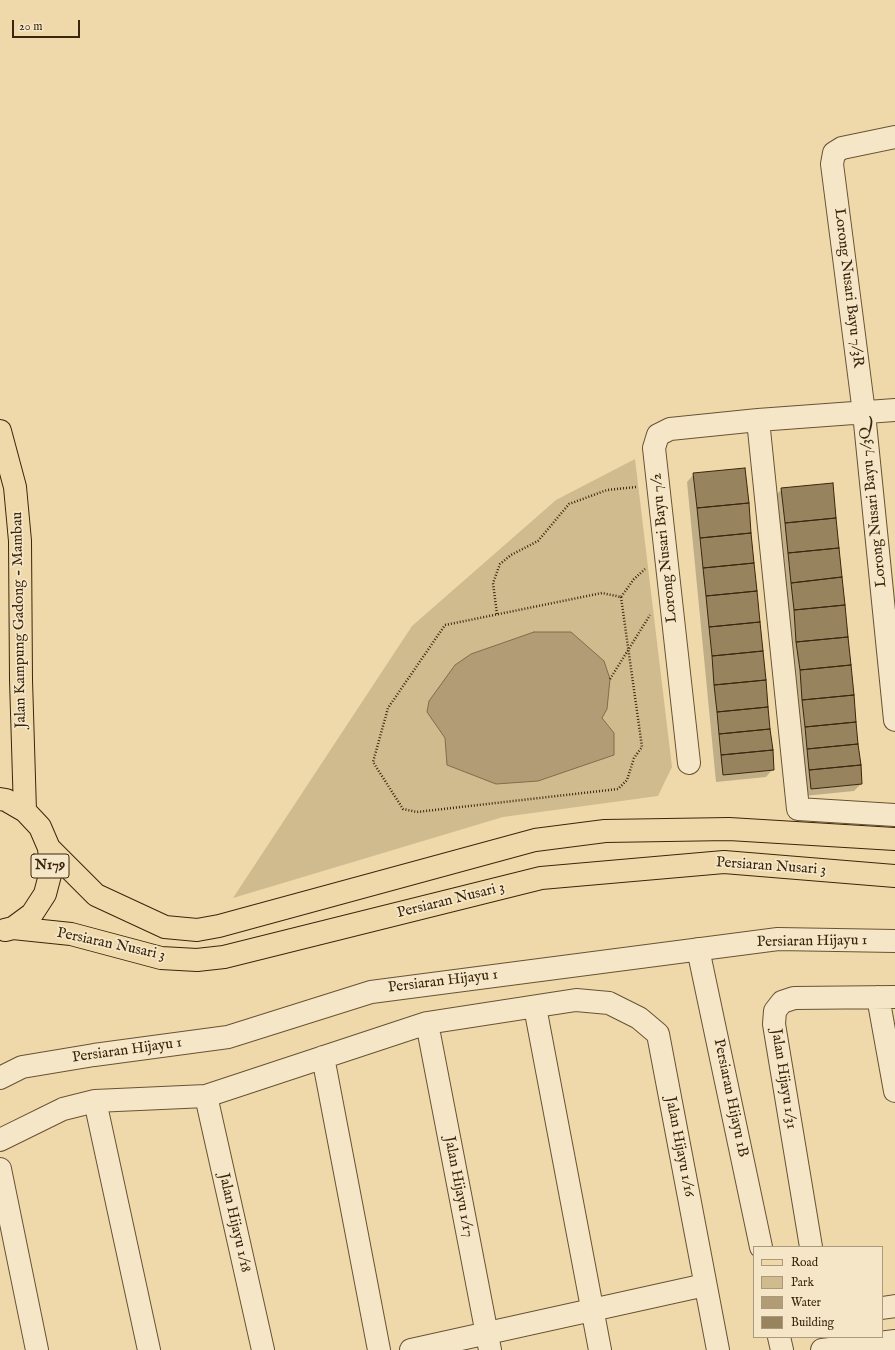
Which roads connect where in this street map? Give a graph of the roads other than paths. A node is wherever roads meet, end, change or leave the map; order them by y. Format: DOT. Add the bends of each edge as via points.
graph roads {
  1 [pos="895,137"];
  2 [pos="895,410"];
  3 [pos="864,413"];
  4 [pos="758,420"];
  5 [pos="0,431"];
  6 [pos="895,720"];
  7 [pos="689,763"];
  8 [pos="0,799"];
  9 [pos="25,811"];
  10 [pos="895,815"];
  11 [pos="895,839"];
  12 [pos="49,848"];
  13 [pos="895,876"];
  14 [pos="6,930"];
  15 [pos="895,941"];
  16 [pos="698,949"];
  17 [pos="886,997"];
  18 [pos="535,1007"];
  19 [pos="427,1023"];
  20 [pos="323,1057"];
  21 [pos="0,1078"];
  22 [pos="895,1091"];
  23 [pos="206,1096"];
  24 [pos="95,1101"];
  25 [pos="0,1140"];
  26 [pos="0,1169"];
  27 [pos="761,1246"];
  28 [pos="811,1246"];
  29 [pos="705,1285"];
  30 [pos="895,1306"];
  31 [pos="883,1308"];
  32 [pos="592,1310"];
  33 [pos="779,1338"];
  34 [pos="895,1341"];
  35 [pos="489,1342"];
  36 [pos="37,1350"];
  37 [pos="149,1350"];
  38 [pos="263,1350"];
  39 [pos="380,1350"];
  40 [pos="411,1350"];
  41 [pos="600,1350"];
  42 [pos="718,1350"];
  43 [pos="782,1350"];
  44 [pos="822,1350"];
  1 -- 3 [label="street, Lorong Nusari Bayu 7/3R" via="842,148 834,154 832,164"];
  2 -- 3 [label="street, Lorong Nusari Bayu 7/2"];
  3 -- 4 [label="street, Lorong Nusari Bayu 7/2"];
  3 -- 6 [label="street, Lorong Nusari Bayu 7/3Q"];
  4 -- 7 [label="street, Lorong Nusari Bayu 7/2" via="670,428 658,435 654,448"];
  4 -- 10 [label="street" via="798,809"];
  5 -- 9 [label="main road, Jalan Kampung Gadong - Mambau" via="15,487 20,541"];
  8 -- 9 [label="main road, N179"];
  9 -- 12 [label="main road, N179" via="40,827"];
  11 -- 12 [label="main road, Persiaran Nusari 3" via="729,829 605,831 581,834 535,840 197,930 165,927 96,895"];
  12 -- 14 [label="main road, N179" via="51,871 45,894 32,914"];
  13 -- 14 [label="main road, Persiaran Nusari 3" via="724,862 541,878 224,957 197,960 161,958 71,934"];
  15 -- 16 [label="street, Persiaran Hijayu 1" via="778,939"];
  16 -- 21 [label="street, Persiaran Hijayu 1" via="371,992 228,1037 94,1054 22,1067"];
  16 -- 27 [label="street, Persiaran Hijayu 1B"];
  17 -- 22 [label="street"];
  17 -- 28 [label="street, Jalan Hijayu 1/31" via="794,998 782,1002 775,1011 774,1024"];
  18 -- 19 [label="street, Jalan Hijayu 1/16"];
  18 -- 29 [label="street, Jalan Hijayu 1/16" via="576,1000 609,1003 639,1018 658,1034"];
  18 -- 32 [label="street"];
  19 -- 20 [label="street, Jalan Hijayu 1/16"];
  19 -- 35 [label="street, Jalan Hijayu 1/17"];
  20 -- 23 [label="street, Jalan Hijayu 1/16"];
  20 -- 39 [label="street"];
  23 -- 24 [label="street, Jalan Hijayu 1/16"];
  23 -- 38 [label="street, Jalan Hijayu 1/18"];
  24 -- 25 [label="street, Jalan Hijayu 1/16" via="63,1109"];
  24 -- 37 [label="street"];
  26 -- 36 [label="street"];
  29 -- 32 [label="street"];
  29 -- 42 [label="street, Jalan Hijayu 1/16"];
  30 -- 31 [label="street"];
  32 -- 35 [label="street"];
  32 -- 41 [label="street"];
  33 -- 43 [label="street"];
  34 -- 44 [label="street"];
  35 -- 40 [label="street"];
}
